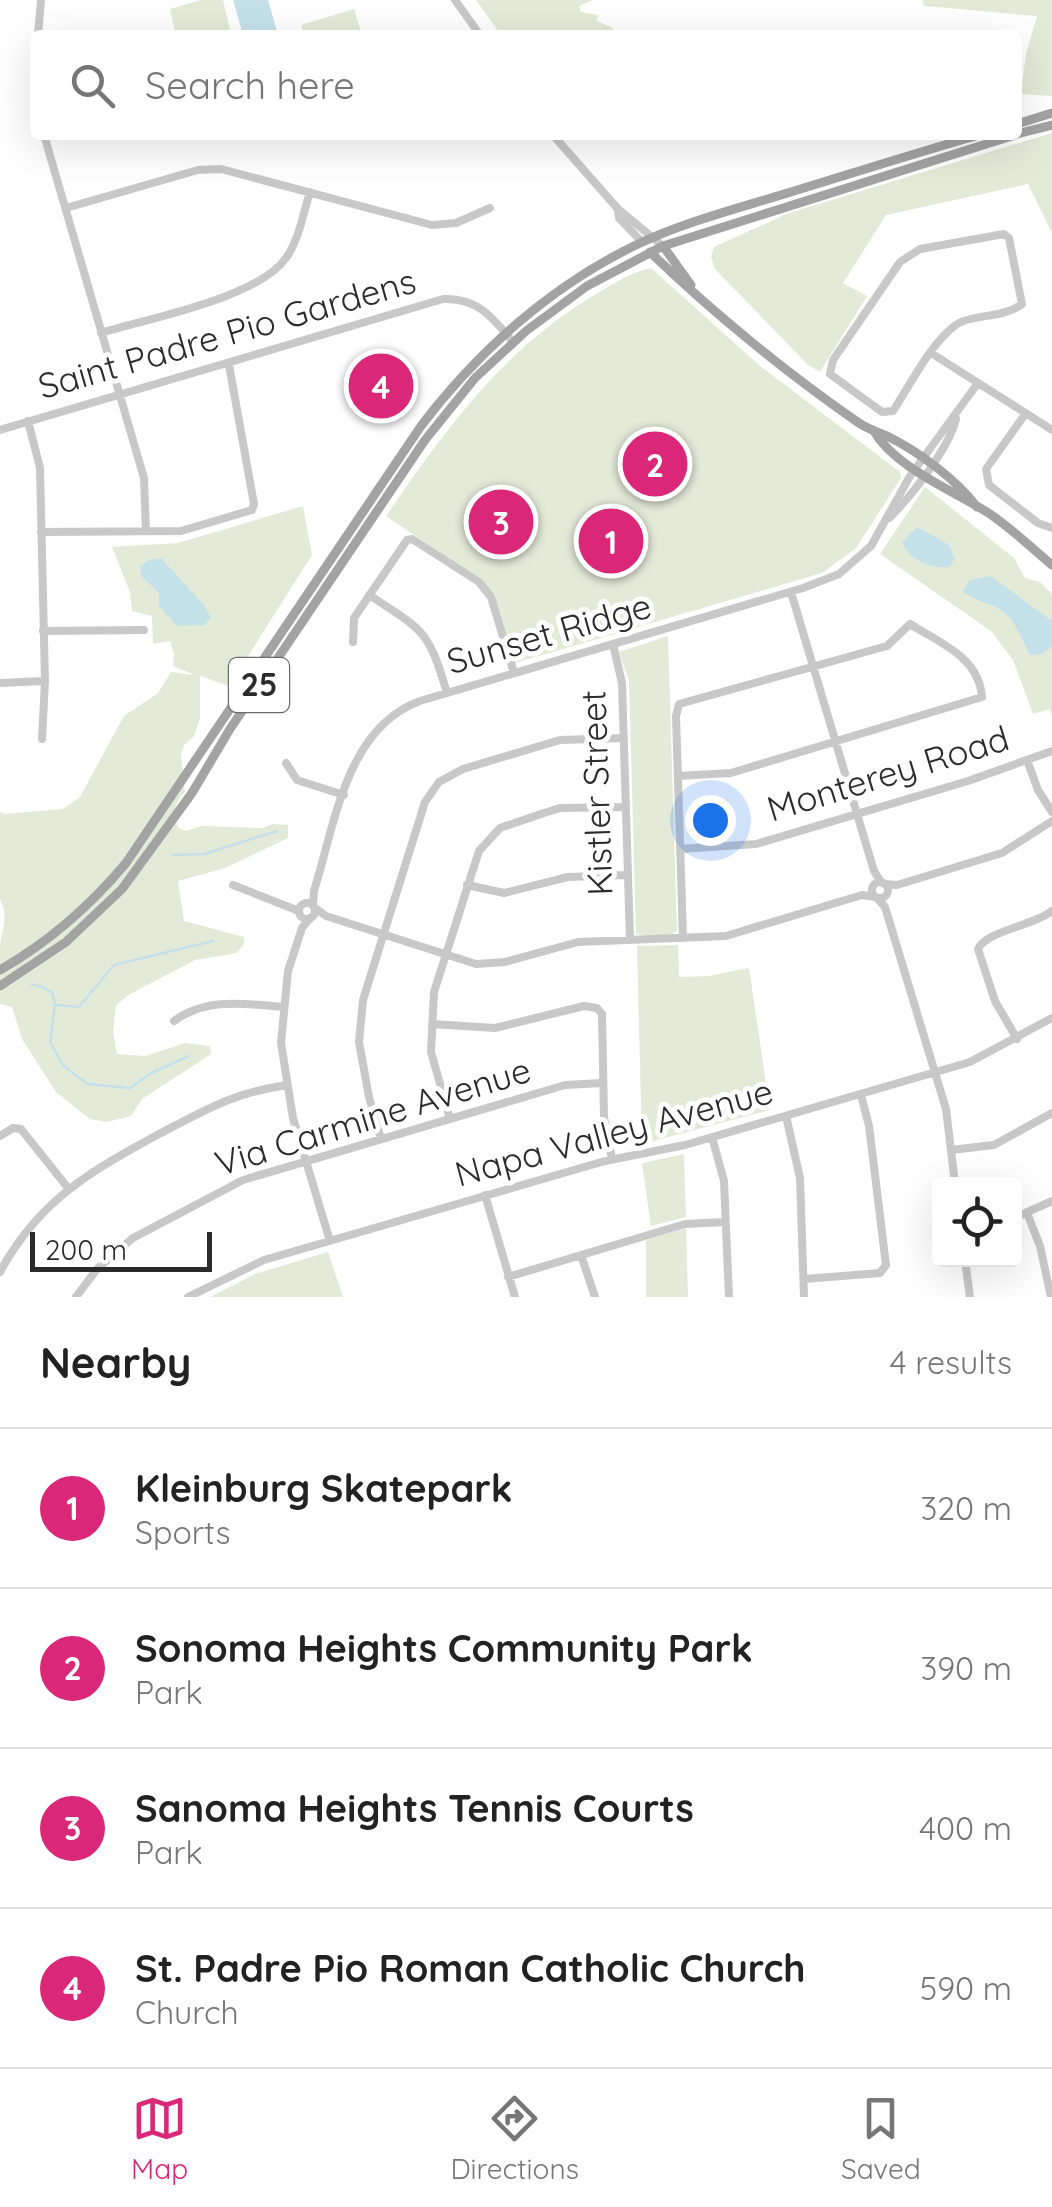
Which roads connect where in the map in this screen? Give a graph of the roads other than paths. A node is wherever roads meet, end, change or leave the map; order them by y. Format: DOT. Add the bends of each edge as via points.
graph roads {
  1 [pos="41,0"];
  2 [pos="456,0"];
  3 [pos="38,30"];
  4 [pos="477,30"];
  5 [pos="1052,114"];
  6 [pos="1022,123"];
  7 [pos="1052,125"];
  8 [pos="1022,133"];
  9 [pos="46,140"];
  10 [pos="558,140"];
  11 [pos="962,140"];
  12 [pos="1000,140"];
  13 [pos="310,192"];
  14 [pos="66,208"];
  15 [pos="490,208"];
  16 [pos="647,240"];
  17 [pos="662,246"];
  18 [pos="652,253"];
  19 [pos="692,288"];
  20 [pos="101,332"];
  21 [pos="509,338"];
  22 [pos="931,353"];
  23 [pos="229,365"];
  24 [pos="978,383"];
  25 [pos="120,394"];
  26 [pos="1026,413"];
  27 [pos="28,422"];
  28 [pos="0,430"];
  29 [pos="1052,430"];
  30 [pos="923,467"];
  31 [pos="1052,528"];
  32 [pos="146,531"];
  33 [pos="41,532"];
  34 [pos="1052,566"];
  35 [pos="792,592"];
  36 [pos="370,594"];
  37 [pos="43,630"];
  38 [pos="144,630"];
  39 [pos="353,642"];
  40 [pos="612,644"];
  41 [pos="813,666"];
  42 [pos="514,673"];
  43 [pos="45,682"];
  44 [pos="0,684"];
  45 [pos="447,693"];
  46 [pos="624,738"];
  47 [pos="42,739"];
  48 [pos="836,742"];
  49 [pos="1052,750"];
  50 [pos="1026,760"];
  51 [pos="286,763"];
  52 [pos="678,776"];
  53 [pos="344,795"];
  54 [pos="626,807"];
  55 [pos="1052,812"];
  56 [pos="857,814"];
  57 [pos="1052,821"];
  58 [pos="680,849"];
  59 [pos="628,874"];
  60 [pos="233,885"];
  61 [pos="467,885"];
  62 [pos="880,890"];
  63 [pos="307,910"];
  64 [pos="1052,911"];
  65 [pos="383,934"];
  66 [pos="683,938"];
  67 [pos="630,940"];
  68 [pos="445,954"];
  69 [pos="0,970"];
  70 [pos="0,986"];
  71 [pos="284,1006"];
  72 [pos="1052,1018"];
  73 [pos="174,1021"];
  74 [pos="432,1024"];
  75 [pos="1017,1039"];
  76 [pos="935,1072"];
  77 [pos="602,1082"];
  78 [pos="287,1085"];
  79 [pos="862,1095"];
  80 [pos="1052,1113"];
  81 [pos="786,1116"];
  82 [pos="450,1119"];
  83 [pos="0,1136"];
  84 [pos="712,1137"];
  85 [pos="381,1139"];
  86 [pos="951,1150"];
  87 [pos="612,1159"];
  88 [pos="306,1162"];
  89 [pos="954,1177"];
  90 [pos="68,1188"];
  91 [pos="485,1196"];
  92 [pos="1052,1202"];
  93 [pos="1027,1212"];
  94 [pos="1022,1214"];
  95 [pos="725,1222"];
  96 [pos="330,1241"];
  97 [pos="581,1255"];
  98 [pos="966,1267"];
  99 [pos="0,1272"];
  100 [pos="508,1276"];
  101 [pos="804,1279"];
  102 [pos="76,1297"];
  103 [pos="188,1297"];
  104 [pos="514,1297"];
  105 [pos="595,1297"];
  106 [pos="729,1297"];
  107 [pos="804,1297"];
  108 [pos="970,1297"];
  109 [pos="1050,1297"];
  1 -- 3 [label="street"];
  2 -- 4 [label="street"];
  5 -- 6 [label="main road"];
  7 -- 8 [label="main road, 25"];
  9 -- 14 [label="street"];
  10 -- 16 [label="street"];
  11 -- 16 [label="main road, 25"];
  12 -- 17 [label="main road, 25"];
  13 -- 14 [label="street" via="220,169 198,170"];
  13 -- 15 [label="street" via="432,225"];
  13 -- 20 [label="street" via="289,255 275,272 230,295"];
  14 -- 20 [label="street"];
  16 -- 17 [label="street"];
  16 -- 18 [label="main road"];
  16 -- 21 [label="main road, 25" via="586,273"];
  17 -- 18 [label="main road, 25"];
  17 -- 19 [label="main road"];
  18 -- 19 [label="main road"];
  18 -- 21 [label="main road, 25"];
  19 -- 30 [label="main road" via="874,431 883,446"];
  20 -- 25 [label="street"];
  21 -- 23 [label="street, Saint Padre Pio Gardens" via="477,306 443,299"];
  21 -- 69 [label="main road, 25" via="463,375 422,426 126,863 83,910"];
  21 -- 70 [label="main road, 25" via="424,440 122,888 66,942"];
  22 -- 22 [label="street" via="965,320 1022,304 1004,234 920,249 900,262 830,374 886,414"];
  22 -- 24 [label="street"];
  23 -- 25 [label="street, Saint Padre Pio Gardens"];
  23 -- 32 [label="street" via="252,510 180,531"];
  24 -- 26 [label="street"];
  24 -- 30 [label="street, Sunset Ridge" via="952,435"];
  25 -- 27 [label="street, Saint Padre Pio Gardens"];
  25 -- 32 [label="street" via="147,489"];
  26 -- 29 [label="street"];
  26 -- 31 [label="street" via="986,469 987,479"];
  27 -- 28 [label="street, Saint Padre Pio Gardens"];
  27 -- 33 [label="street" via="40,468"];
  30 -- 34 [label="main road"];
  30 -- 35 [label="street, Sunset Ridge" via="852,566"];
  32 -- 33 [label="street"];
  33 -- 37 [label="street"];
  35 -- 40 [label="street, Sunset Ridge"];
  35 -- 41 [label="street"];
  36 -- 39 [label="street" via="354,618"];
  36 -- 42 [label="street" via="412,539 491,597"];
  36 -- 45 [label="street" via="427,637"];
  37 -- 38 [label="street"];
  37 -- 43 [label="street"];
  40 -- 42 [label="street, Sunset Ridge"];
  40 -- 46 [label="street, Kistler Street" via="622,678"];
  41 -- 48 [label="street"];
  41 -- 48 [label="street" via="887,646 910,624 962,655 980,680 982,697"];
  41 -- 52 [label="street" via="679,704"];
  42 -- 45 [label="street, Sunset Ridge"];
  43 -- 44 [label="street"];
  43 -- 47 [label="street"];
  45 -- 53 [label="street, Sunset Ridge" via="381,724 360,752"];
  46 -- 54 [label="street, Kistler Street"];
  46 -- 65 [label="street" via="554,742 456,771 440,782 425,802"];
  48 -- 52 [label="street" via="731,772"];
  48 -- 56 [label="street"];
  49 -- 50 [label="street, Monterey Road"];
  50 -- 55 [label="street"];
  50 -- 56 [label="street, Monterey Road"];
  51 -- 53 [label="street" via="297,780"];
  52 -- 58 [label="street"];
  53 -- 63 [label="street, Sunset Ridge"];
  54 -- 59 [label="street, Kistler Street"];
  54 -- 61 [label="street" via="560,808 508,824 482,845"];
  56 -- 58 [label="street, Monterey Road" via="748,846"];
  56 -- 62 [label="street"];
  57 -- 62 [label="street" via="995,856"];
  58 -- 66 [label="street"];
  59 -- 61 [label="street" via="568,876 504,893"];
  59 -- 67 [label="street, Kistler Street"];
  60 -- 63 [label="street"];
  61 -- 68 [label="street"];
  62 -- 66 [label="street" via="726,936"];
  62 -- 76 [label="street"];
  63 -- 65 [label="street"];
  63 -- 71 [label="street"];
  64 -- 75 [label="street" via="986,938 978,949 994,1001"];
  65 -- 68 [label="street"];
  65 -- 85 [label="street" via="363,1000 360,1042"];
  66 -- 67 [label="street"];
  67 -- 68 [label="street" via="578,942 494,964"];
  68 -- 74 [label="street"];
  71 -- 73 [label="street" via="219,1003"];
  71 -- 78 [label="street"];
  72 -- 75 [label="street, Napa Valley Avenue"];
  74 -- 77 [label="street" via="495,1028 598,1008"];
  74 -- 82 [label="street" via="431,1052"];
  75 -- 76 [label="street, Napa Valley Avenue"];
  76 -- 79 [label="street, Napa Valley Avenue"];
  76 -- 86 [label="street"];
  77 -- 82 [label="street, Via Carmine Avenue" via="571,1084"];
  77 -- 87 [label="street"];
  78 -- 88 [label="street"];
  78 -- 90 [label="street" via="231,1096"];
  79 -- 81 [label="street, Napa Valley Avenue"];
  79 -- 101 [label="street" via="886,1265 880,1273"];
  80 -- 86 [label="street" via="994,1144"];
  81 -- 84 [label="street, Napa Valley Avenue"];
  81 -- 101 [label="street" via="800,1178"];
  82 -- 85 [label="street, Via Carmine Avenue"];
  83 -- 90 [label="street" via="21,1129"];
  84 -- 87 [label="street, Napa Valley Avenue"];
  84 -- 95 [label="street" via="724,1180"];
  85 -- 88 [label="street, Via Carmine Avenue"];
  86 -- 89 [label="street"];
  87 -- 91 [label="street, Napa Valley Avenue"];
  88 -- 96 [label="street"];
  88 -- 102 [label="street, Via Carmine Avenue" via="242,1180 133,1238"];
  90 -- 99 [label="street" via="32,1224"];
  91 -- 96 [label="street, Napa Valley Avenue"];
  91 -- 100 [label="street"];
  92 -- 93 [label="street"];
  93 -- 94 [label="street"];
  93 -- 109 [label="street"];
  95 -- 97 [label="street" via="684,1224"];
  95 -- 106 [label="street"];
  96 -- 103 [label="street, Napa Valley Avenue" via="247,1266"];
  97 -- 100 [label="street"];
  97 -- 105 [label="street"];
  98 -- 108 [label="street"];
  100 -- 104 [label="street"];
  101 -- 107 [label="street"];
}
